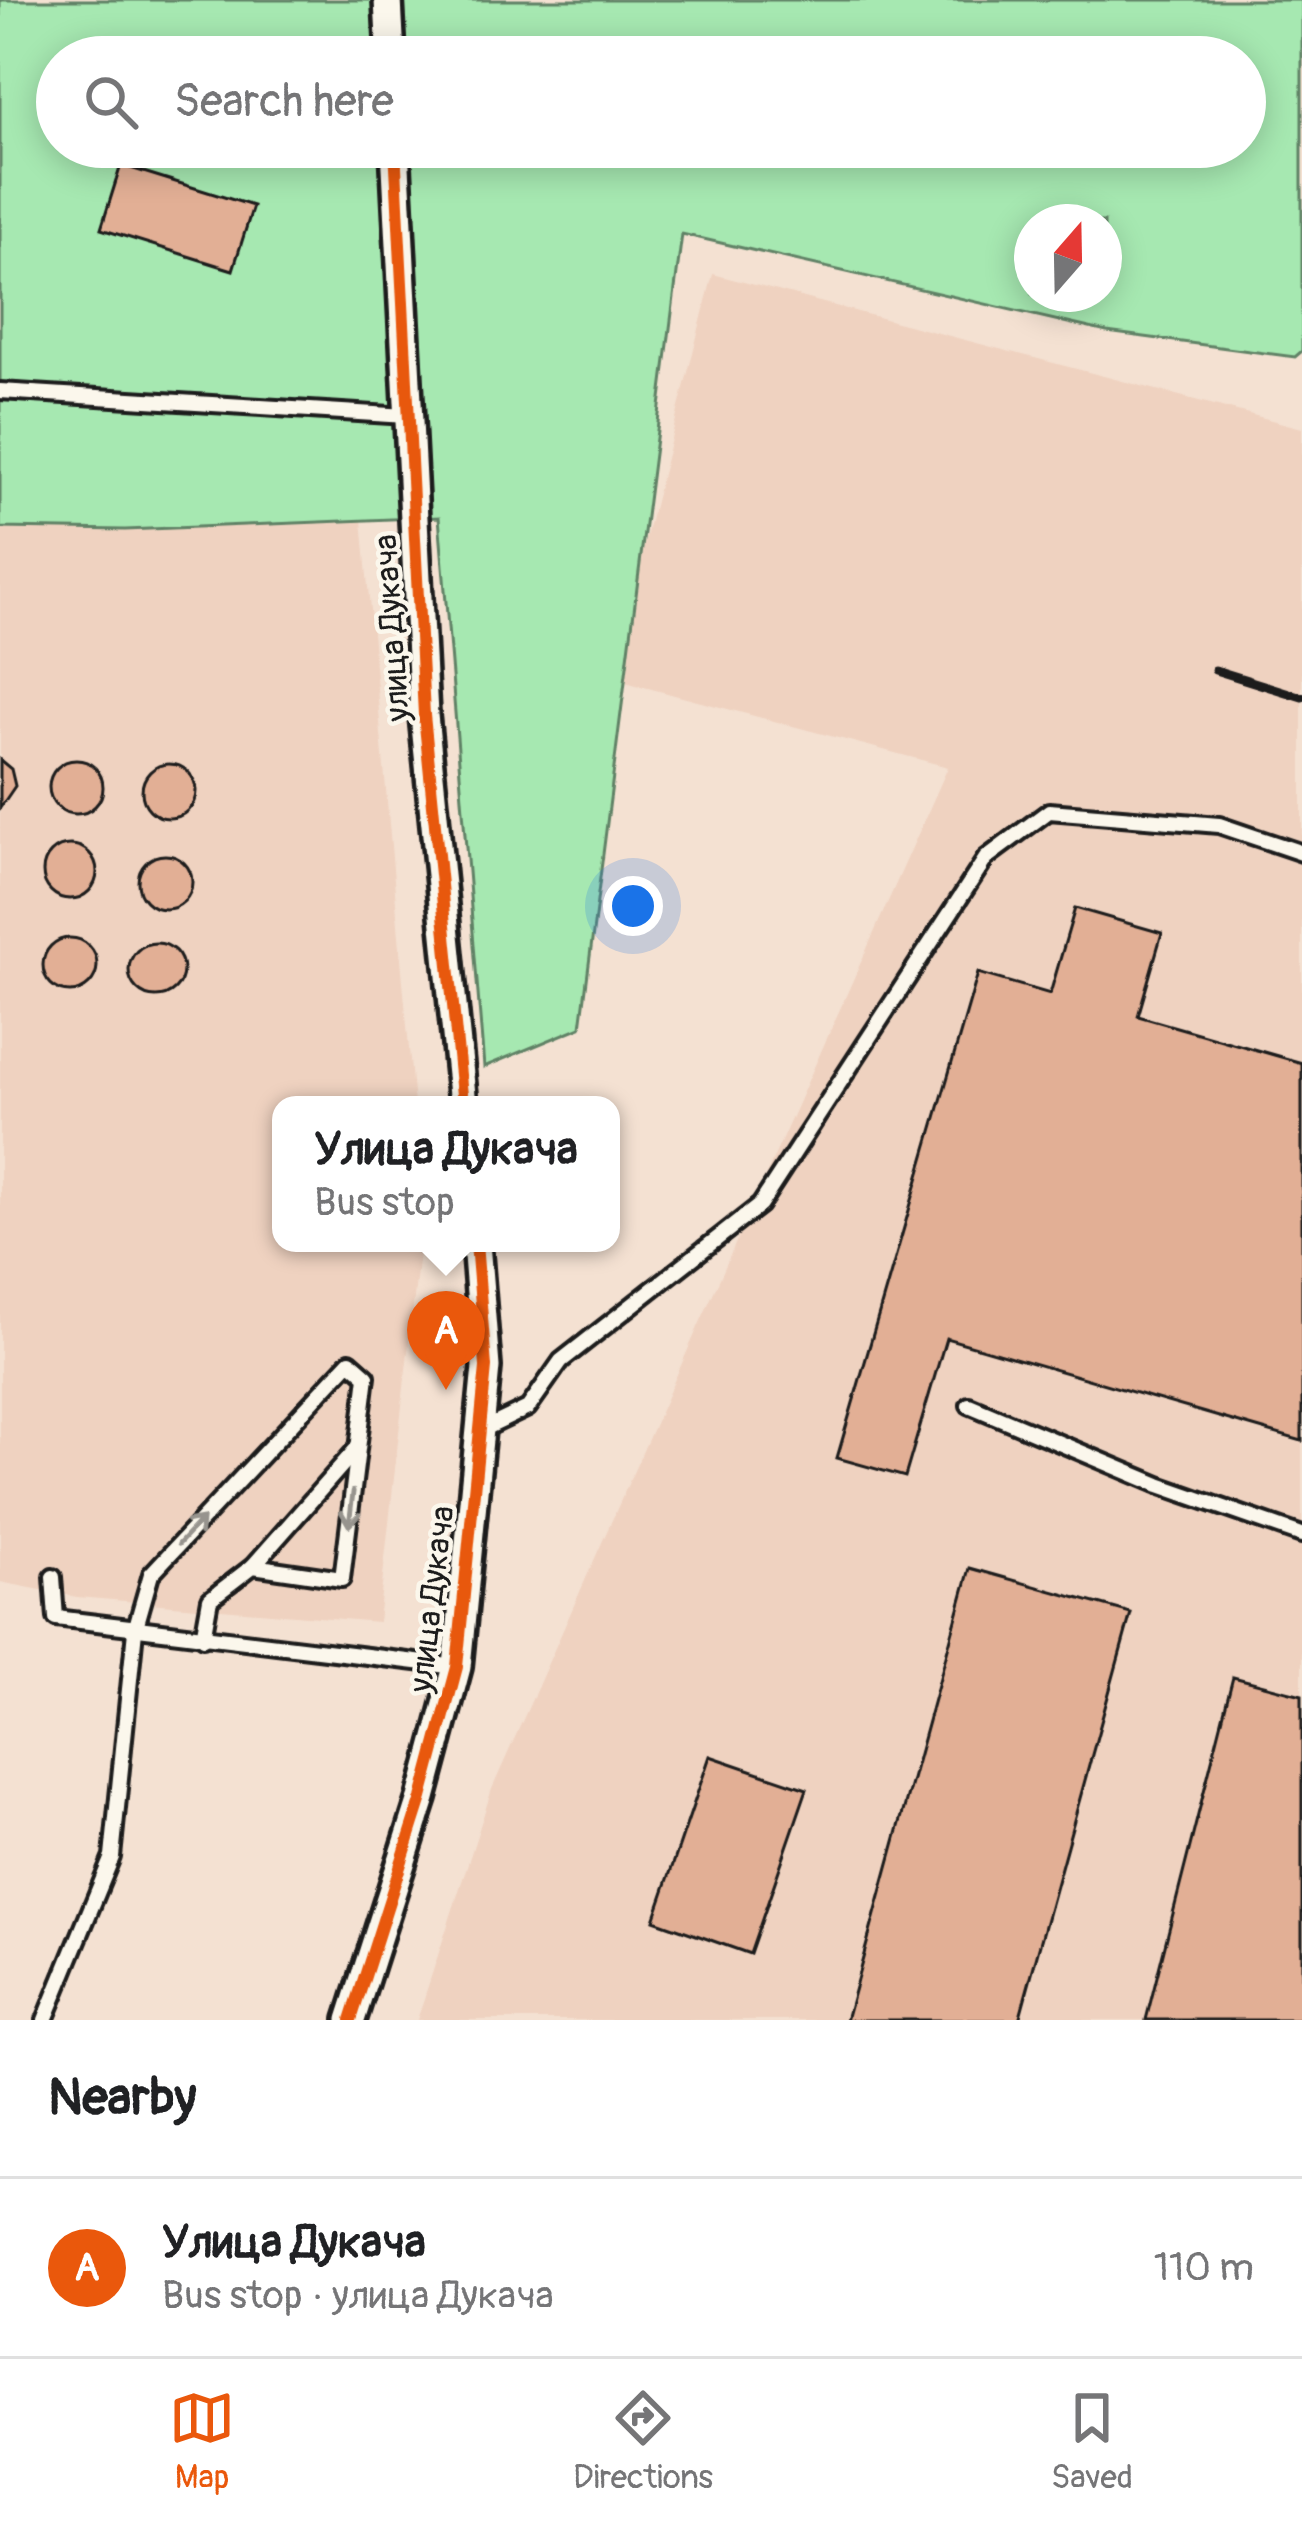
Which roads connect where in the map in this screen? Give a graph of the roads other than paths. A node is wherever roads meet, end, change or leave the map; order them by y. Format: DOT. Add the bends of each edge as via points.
graph roads {
  1 [pos="388,0"];
  2 [pos="390,36"];
  3 [pos="396,168"];
  4 [pos="0,392"];
  5 [pos="407,416"];
  6 [pos="1302,853"];
  7 [pos="462,1096"];
  8 [pos="477,1252"];
  9 [pos="968,1405"];
  10 [pos="477,1432"];
  11 [pos="358,1447"];
  12 [pos="1302,1534"];
  13 [pos="254,1566"];
  14 [pos="53,1577"];
  15 [pos="135,1630"];
  16 [pos="202,1638"];
  17 [pos="457,1667"];
  18 [pos="45,2020"];
  19 [pos="351,2020"];
  1 -- 2 [label="street"];
  3 -- 5 [label="street, улица Дукача"];
  4 -- 5 [label="lane"];
  5 -- 7 [label="street, улица Дукача" via="424,715"];
  6 -- 10 [label="lane" via="1219,825 1049,811 986,858 760,1205 561,1360 528,1408"];
  8 -- 10 [label="street, улица Дукача" via="486,1367"];
  9 -- 12 [label="lane"];
  10 -- 17 [label="street, улица Дукача"];
  11 -- 13 [label="lane"];
  11 -- 13 [label="lane, one-way" via="342,1579"];
  15 -- 11 [label="lane, one-way" via="151,1574 350,1361 368,1376"];
  13 -- 16 [label="lane" via="210,1599"];
  14 -- 15 [label="lane" via="56,1618"];
  15 -- 16 [label="lane"];
  15 -- 18 [label="lane" via="112,1857"];
  16 -- 17 [label="lane"];
  17 -- 19 [label="street, улица Дукача"];
}
